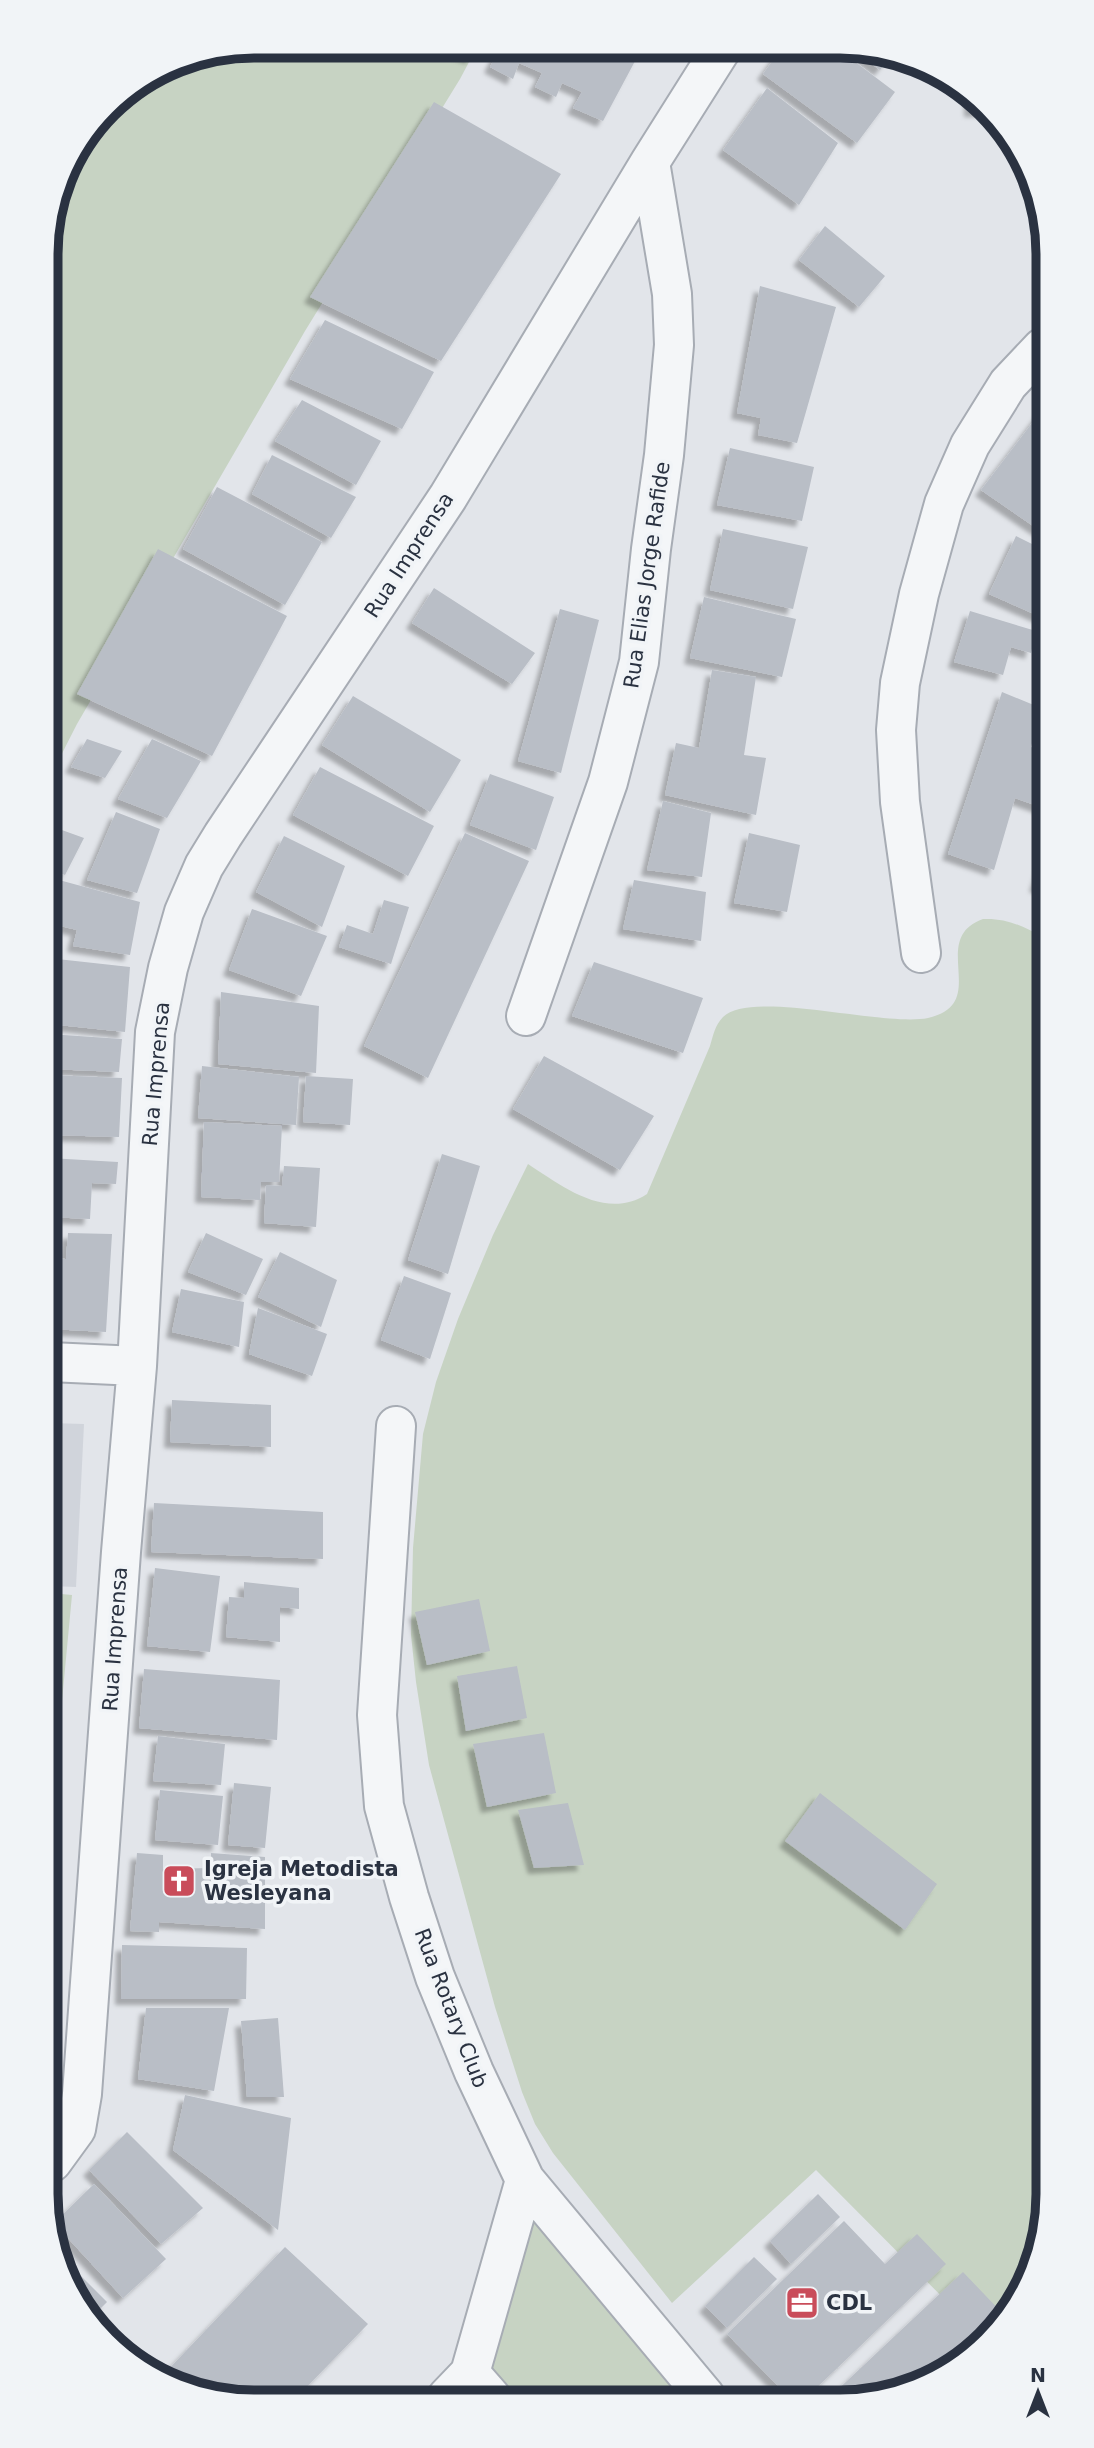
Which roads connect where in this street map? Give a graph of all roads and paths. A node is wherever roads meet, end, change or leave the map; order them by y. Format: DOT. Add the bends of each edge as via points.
graph roads {
  1 [pos="716,58"];
  2 [pos="650,162"];
  3 [pos="1036,354"];
  4 [pos="921,953"];
  5 [pos="526,1016"];
  6 [pos="58,1362"];
  7 [pos="137,1366"];
  8 [pos="396,1426"];
  9 [pos="58,2154"];
  10 [pos="525,2180"];
  11 [pos="469,2389"];
  12 [pos="700,2390"];
  1 -- 2 [label="street, Rua Imprensa"];
  2 -- 5 [label="street, Rua Elias Jorge Rafide" via="672,294 674,345 639,662 608,782"];
  2 -- 7 [label="street, Rua Imprensa" via="447,497 223,835 184,912 155,1032"];
  3 -- 4 [label="street" via="1008,384 970,445 944,504 900,683 896,730 900,802"];
  6 -- 7 [label="street"];
  7 -- 9 [label="street, Rua Imprensa" via="82,2094 76,2129"];
  8 -- 10 [label="street, Rua Rotary Club" via="377,1715 384,1806 435,1977"];
  10 -- 11 [label="street"];
  10 -- 12 [label="street, Rua Rotary Club"];
}
